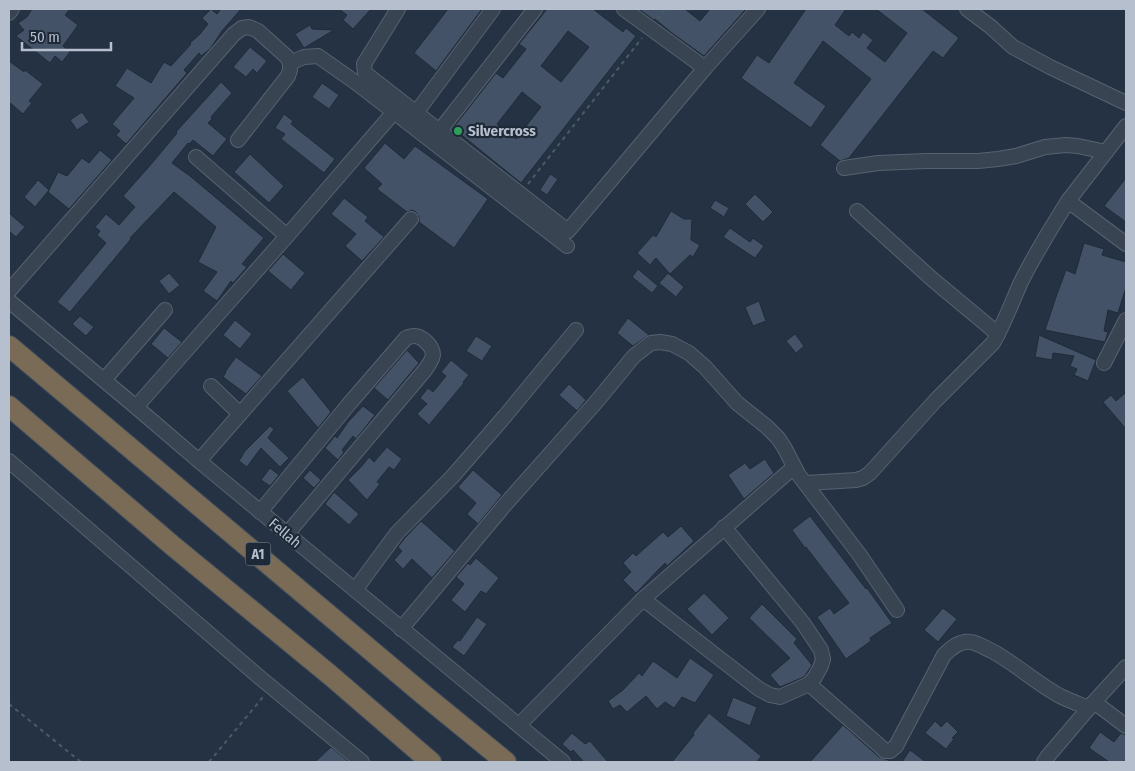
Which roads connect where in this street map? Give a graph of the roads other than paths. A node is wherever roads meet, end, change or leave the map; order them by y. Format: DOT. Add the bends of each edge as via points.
graph roads {
  1 [pos="12,9"];
  2 [pos="398,9"];
  3 [pos="493,9"];
  4 [pos="535,9"];
  5 [pos="624,9"];
  6 [pos="758,9"];
  7 [pos="968,9"];
  8 [pos="9,13"];
  9 [pos="290,63"];
  10 [pos="704,68"];
  11 [pos="1126,103"];
  12 [pos="394,112"];
  13 [pos="412,118"];
  14 [pos="1126,126"];
  15 [pos="436,136"];
  16 [pos="238,140"];
  17 [pos="1106,152"];
  18 [pos="196,157"];
  19 [pos="844,168"];
  20 [pos="1068,201"];
  21 [pos="857,211"];
  22 [pos="411,220"];
  23 [pos="287,236"];
  24 [pos="1126,244"];
  25 [pos="567,246"];
  26 [pos="9,291"];
  27 [pos="9,301"];
  28 [pos="165,310"];
  29 [pos="1126,320"];
  30 [pos="576,330"];
  31 [pos="998,334"];
  32 [pos="9,346"];
  33 [pos="1104,363"];
  34 [pos="104,380"];
  35 [pos="210,386"];
  36 [pos="9,406"];
  37 [pos="136,406"];
  38 [pos="240,414"];
  39 [pos="9,461"];
  40 [pos="199,461"];
  41 [pos="794,467"];
  42 [pos="806,483"];
  43 [pos="260,512"];
  44 [pos="724,527"];
  45 [pos="287,534"];
  46 [pos="355,590"];
  47 [pos="643,598"];
  48 [pos="897,610"];
  49 [pos="401,629"];
  50 [pos="1126,667"];
  51 [pos="809,684"];
  52 [pos="1092,705"];
  53 [pos="518,725"];
  54 [pos="1126,726"];
  55 [pos="362,762"];
  56 [pos="432,762"];
  57 [pos="506,762"];
  58 [pos="563,762"];
  59 [pos="1044,762"];
  1 -- 8 [label="street"];
  2 -- 13 [label="street" via="364,64 365,72"];
  3 -- 13 [label="street"];
  4 -- 15 [label="street"];
  5 -- 10 [label="street"];
  6 -- 10 [label="street"];
  7 -- 11 [label="street" via="1013,47"];
  9 -- 12 [label="street" via="318,56"];
  9 -- 16 [label="street" via="288,76"];
  9 -- 26 [label="street" via="258,31 249,27 234,34"];
  10 -- 15 [label="street" via="568,231"];
  12 -- 13 [label="street"];
  12 -- 23 [label="street"];
  13 -- 15 [label="street"];
  14 -- 17 [label="street"];
  15 -- 25 [label="street"];
  17 -- 19 [label="street" via="1066,145 998,159 878,163"];
  17 -- 20 [label="street"];
  18 -- 23 [label="street"];
  20 -- 24 [label="street"];
  20 -- 31 [label="street" via="1041,244"];
  21 -- 31 [label="street"];
  22 -- 38 [label="street"];
  23 -- 37 [label="street"];
  27 -- 34 [label="street, Fellah"];
  28 -- 34 [label="street"];
  29 -- 33 [label="street"];
  30 -- 46 [label="street" via="453,476 397,533"];
  31 -- 42 [label="street" via="988,349 936,400 870,473 863,478"];
  32 -- 57 [label="highway, A1"];
  34 -- 37 [label="street, Fellah"];
  35 -- 38 [label="street"];
  36 -- 56 [label="highway"];
  37 -- 40 [label="street, Fellah"];
  38 -- 40 [label="street"];
  39 -- 55 [label="street"];
  40 -- 43 [label="street, Fellah"];
  41 -- 42 [label="street"];
  41 -- 44 [label="street"];
  41 -- 49 [label="street" via="778,438 737,403 689,353 672,344 651,343 634,356"];
  42 -- 48 [label="street"];
  43 -- 45 [label="street, Fellah"];
  43 -- 45 [label="street" via="406,338 412,336 425,341 433,355 425,370"];
  44 -- 47 [label="street"];
  44 -- 51 [label="street" via="803,623 821,650 822,666"];
  45 -- 46 [label="street, Fellah"];
  46 -- 49 [label="street, Fellah"];
  47 -- 51 [label="street" via="770,695 780,697"];
  47 -- 53 [label="street"];
  49 -- 53 [label="street, Fellah"];
  50 -- 52 [label="street"];
  51 -- 52 [label="street" via="890,752 944,655 964,642 978,644 1008,660 1062,697"];
  52 -- 54 [label="street"];
  52 -- 59 [label="street"];
  53 -- 58 [label="street, Fellah"];
}
